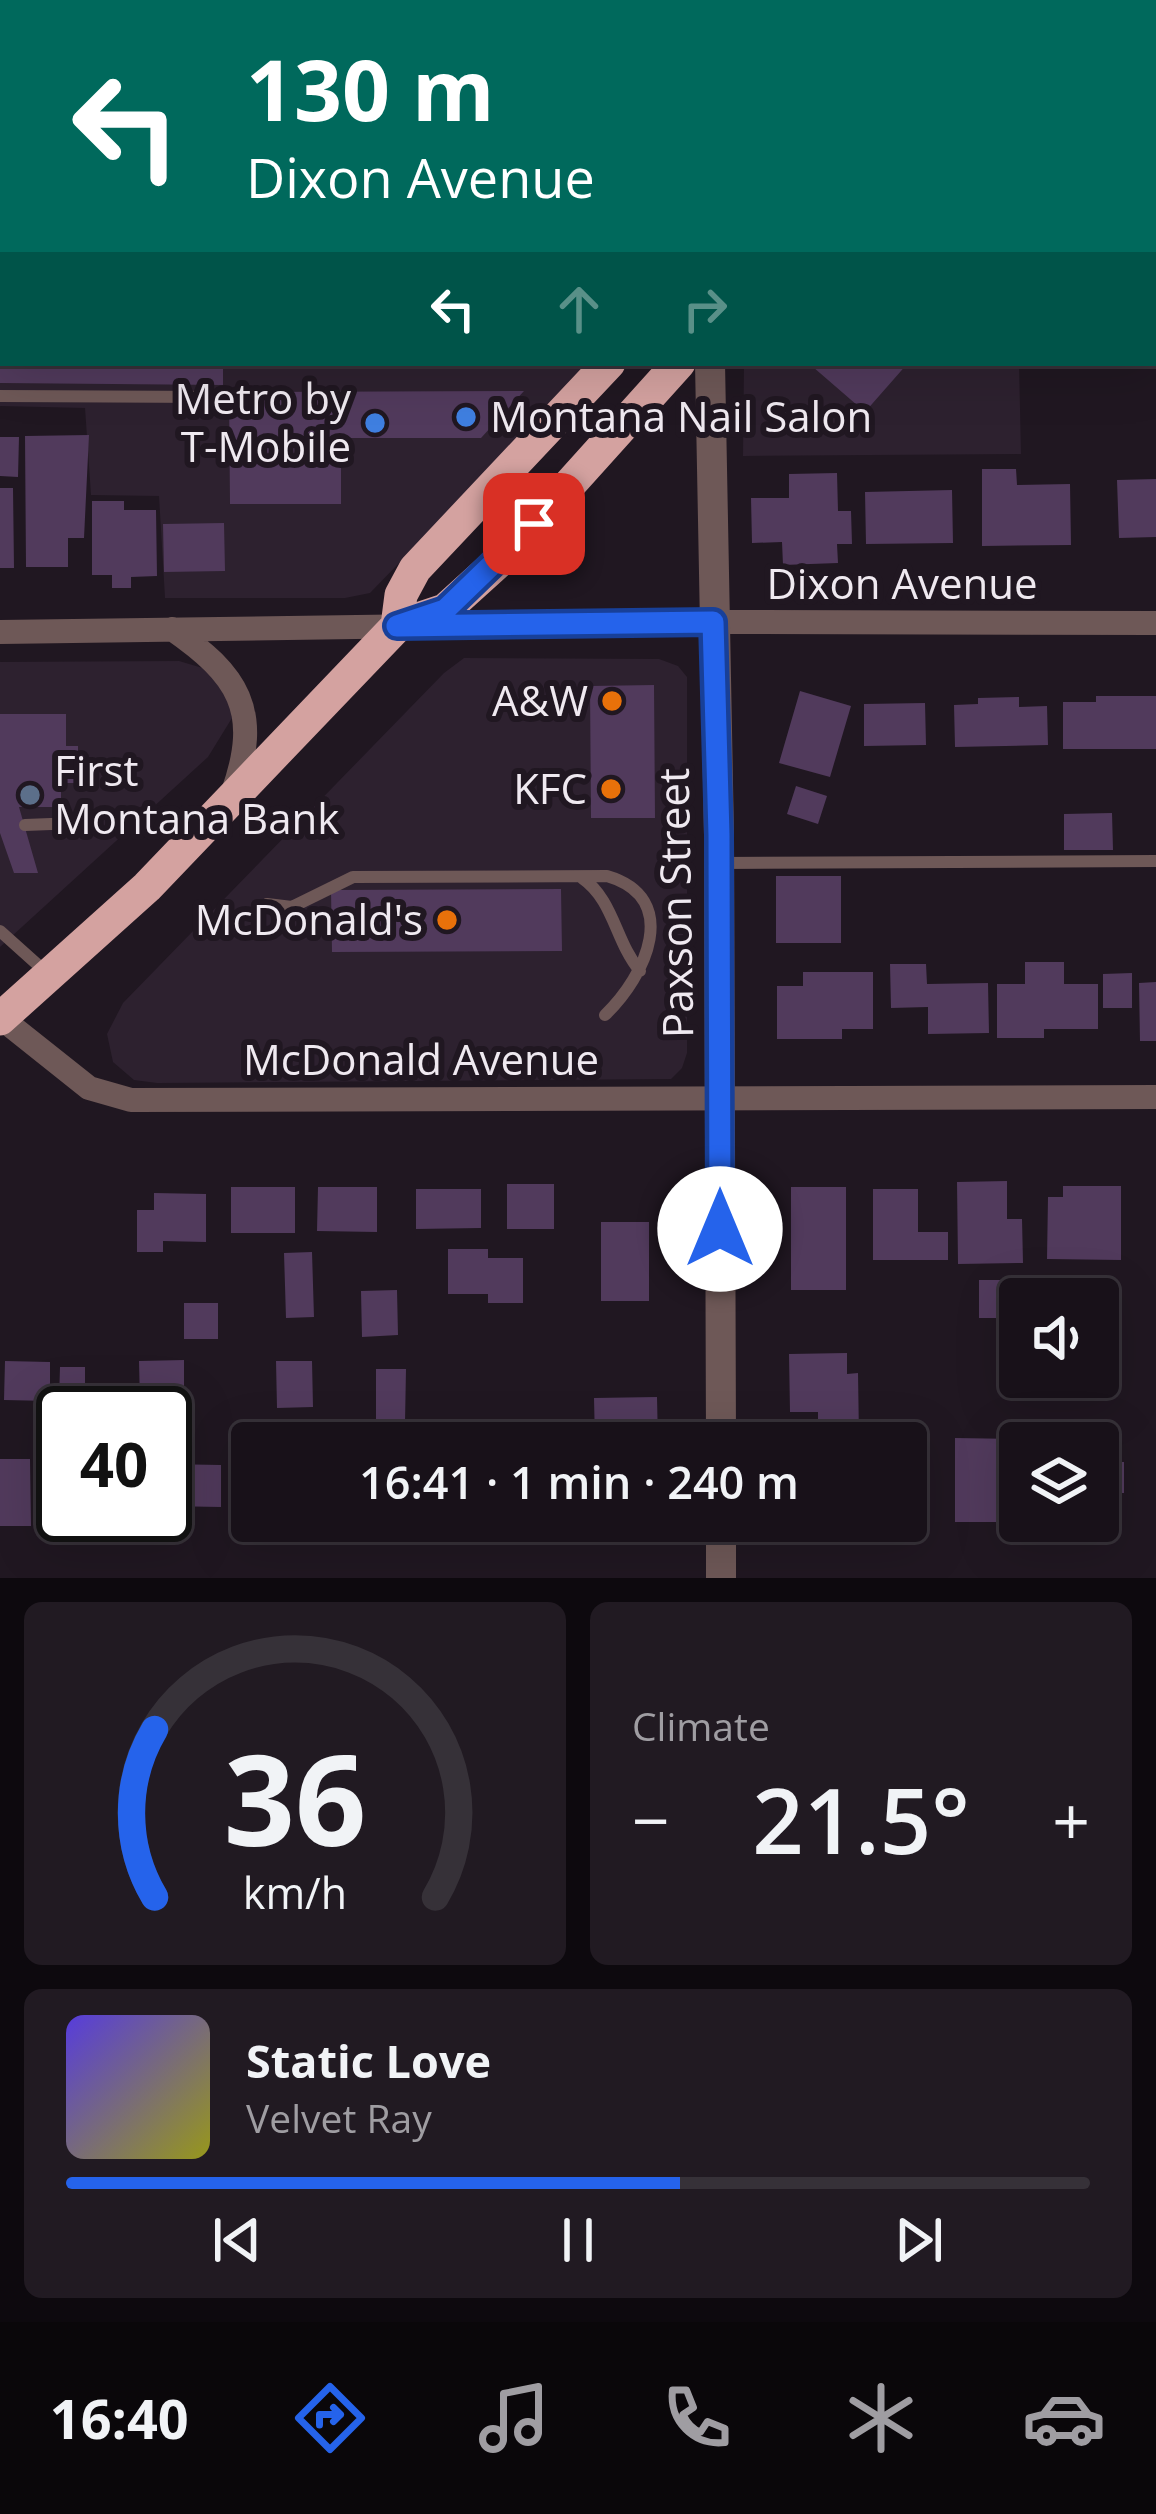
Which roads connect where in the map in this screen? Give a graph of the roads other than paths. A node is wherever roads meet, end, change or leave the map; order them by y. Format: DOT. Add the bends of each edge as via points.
graph roads {
  1 [pos="607,366"];
  2 [pos="676,366"];
  3 [pos="710,366"];
  4 [pos="0,396"];
  5 [pos="215,397"];
  6 [pos="713,622"];
  7 [pos="1156,623"];
  8 [pos="397,626"];
  9 [pos="172,628"];
  10 [pos="0,632"];
  11 [pos="230,801"];
  12 [pos="77,823"];
  13 [pos="25,825"];
  14 [pos="1156,861"];
  15 [pos="719,862"];
  16 [pos="578,876"];
  17 [pos="267,904"];
  18 [pos="0,931"];
  19 [pos="640,971"];
  20 [pos="49,975"];
  21 [pos="605,1015"];
  22 [pos="0,1018"];
  23 [pos="1156,1097"];
  24 [pos="720,1098"];
  25 [pos="721,1422"];
  26 [pos="721,1542"];
  27 [pos="721,1578"];
  1 -- 8 [label="highway" via="415,569 400,595"];
  2 -- 8 [label="highway" via="507,554 445,610"];
  3 -- 6 [label="street, Paxson Street"];
  4 -- 5 [label="lane"];
  6 -- 7 [label="street, Dixon Avenue"];
  6 -- 8 [label="street, Dixon Avenue"];
  6 -- 15 [label="street, Paxson Street"];
  8 -- 9 [label="street, Dixon Avenue"];
  8 -- 11 [label="highway"];
  9 -- 10 [label="street, Dixon Avenue"];
  9 -- 11 [label="street" via="237,689 242,764"];
  11 -- 20 [label="highway"];
  12 -- 13 [label="lane"];
  14 -- 15 [label="lane"];
  15 -- 24 [label="street, Paxson Street"];
  16 -- 17 [label="lane" via="353,877 292,907"];
  16 -- 19 [label="lane" via="605,899"];
  16 -- 19 [label="lane" via="640,889 649,932"];
  18 -- 20 [label="lane"];
  19 -- 21 [label="lane"];
  20 -- 22 [label="highway"];
  22 -- 24 [label="street, McDonald Avenue" via="89,1088 130,1100"];
  23 -- 24 [label="street, McDonald Avenue"];
  24 -- 25 [label="street, Paxson Street"];
  26 -- 27 [label="street"];
}
